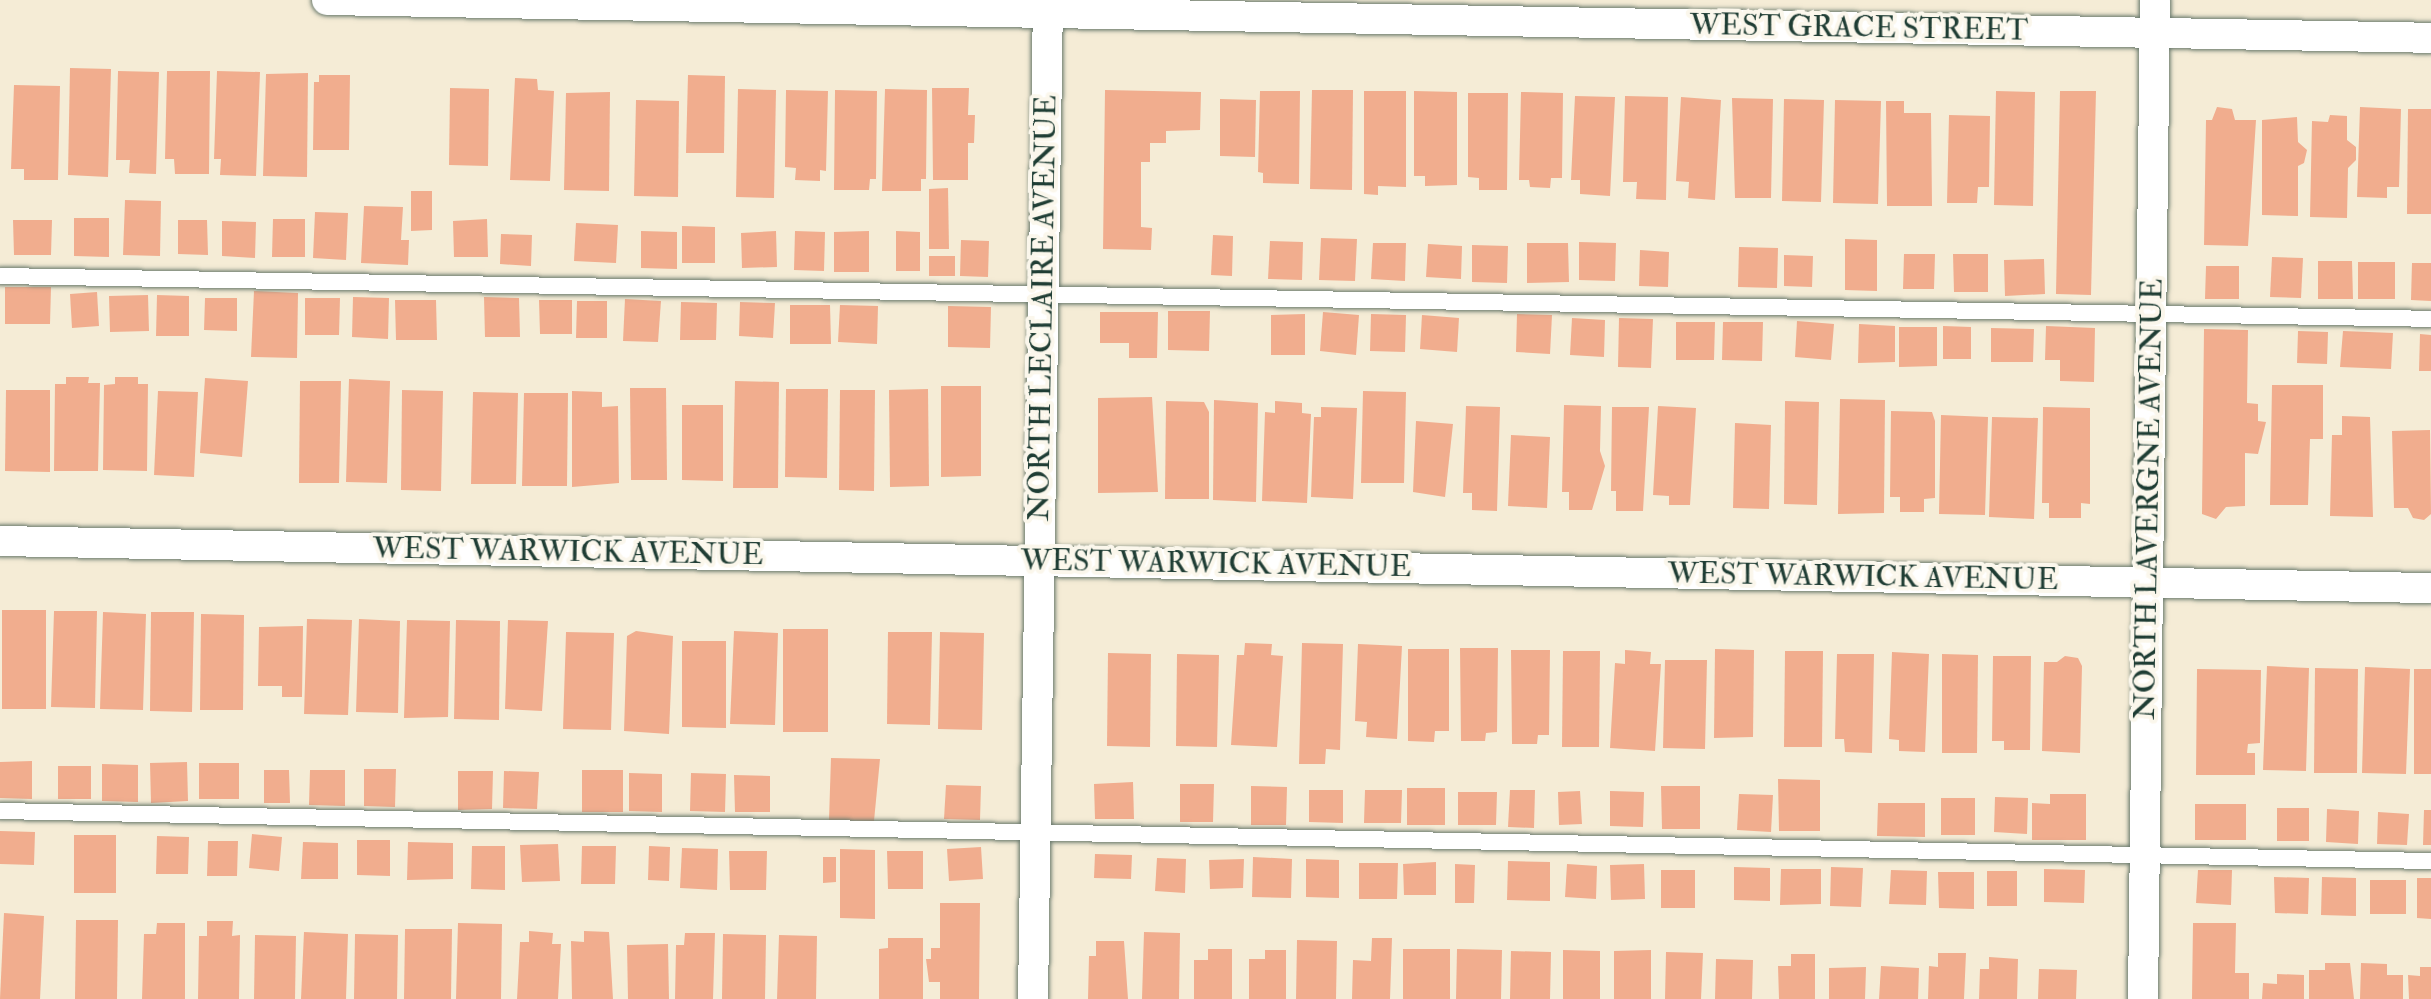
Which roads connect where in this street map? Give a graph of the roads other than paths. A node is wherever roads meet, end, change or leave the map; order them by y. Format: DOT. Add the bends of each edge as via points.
graph roads {
  1 [pos="327,0"];
  2 [pos="2155,0"];
  3 [pos="1048,7"];
  4 [pos="2155,33"];
  5 [pos="2431,38"];
  6 [pos="0,276"];
  7 [pos="1043,295"];
  8 [pos="2151,314"];
  9 [pos="2431,319"];
  10 [pos="0,541"];
  11 [pos="1040,561"];
  12 [pos="2148,582"];
  13 [pos="2431,588"];
  14 [pos="0,811"];
  15 [pos="1036,832"];
  16 [pos="2145,855"];
  17 [pos="2431,861"];
  18 [pos="1033,999"];
  19 [pos="2143,999"];
  1 -- 3 [label="street, WEST GRACE STREET"];
  2 -- 4 [label="street, NORTH LAVERGNE AVENUE"];
  3 -- 4 [label="street, WEST GRACE STREET"];
  3 -- 7 [label="street, NORTH LECLAIRE AVENUE"];
  4 -- 5 [label="street, WEST GRACE STREET"];
  4 -- 8 [label="street, NORTH LAVERGNE AVENUE"];
  6 -- 7 [label="lane"];
  7 -- 8 [label="lane"];
  7 -- 11 [label="street, NORTH LECLAIRE AVENUE"];
  8 -- 9 [label="lane"];
  8 -- 12 [label="street, NORTH LAVERGNE AVENUE"];
  10 -- 11 [label="street, WEST WARWICK AVENUE"];
  11 -- 12 [label="street, WEST WARWICK AVENUE"];
  11 -- 15 [label="street, NORTH LECLAIRE AVENUE"];
  12 -- 13 [label="street, WEST WARWICK AVENUE"];
  12 -- 16 [label="street, NORTH LAVERGNE AVENUE"];
  14 -- 15 [label="lane"];
  15 -- 16 [label="lane"];
  15 -- 18 [label="street, NORTH LECLAIRE AVENUE"];
  16 -- 17 [label="lane"];
  16 -- 19 [label="street, NORTH LAVERGNE AVENUE"];
}
